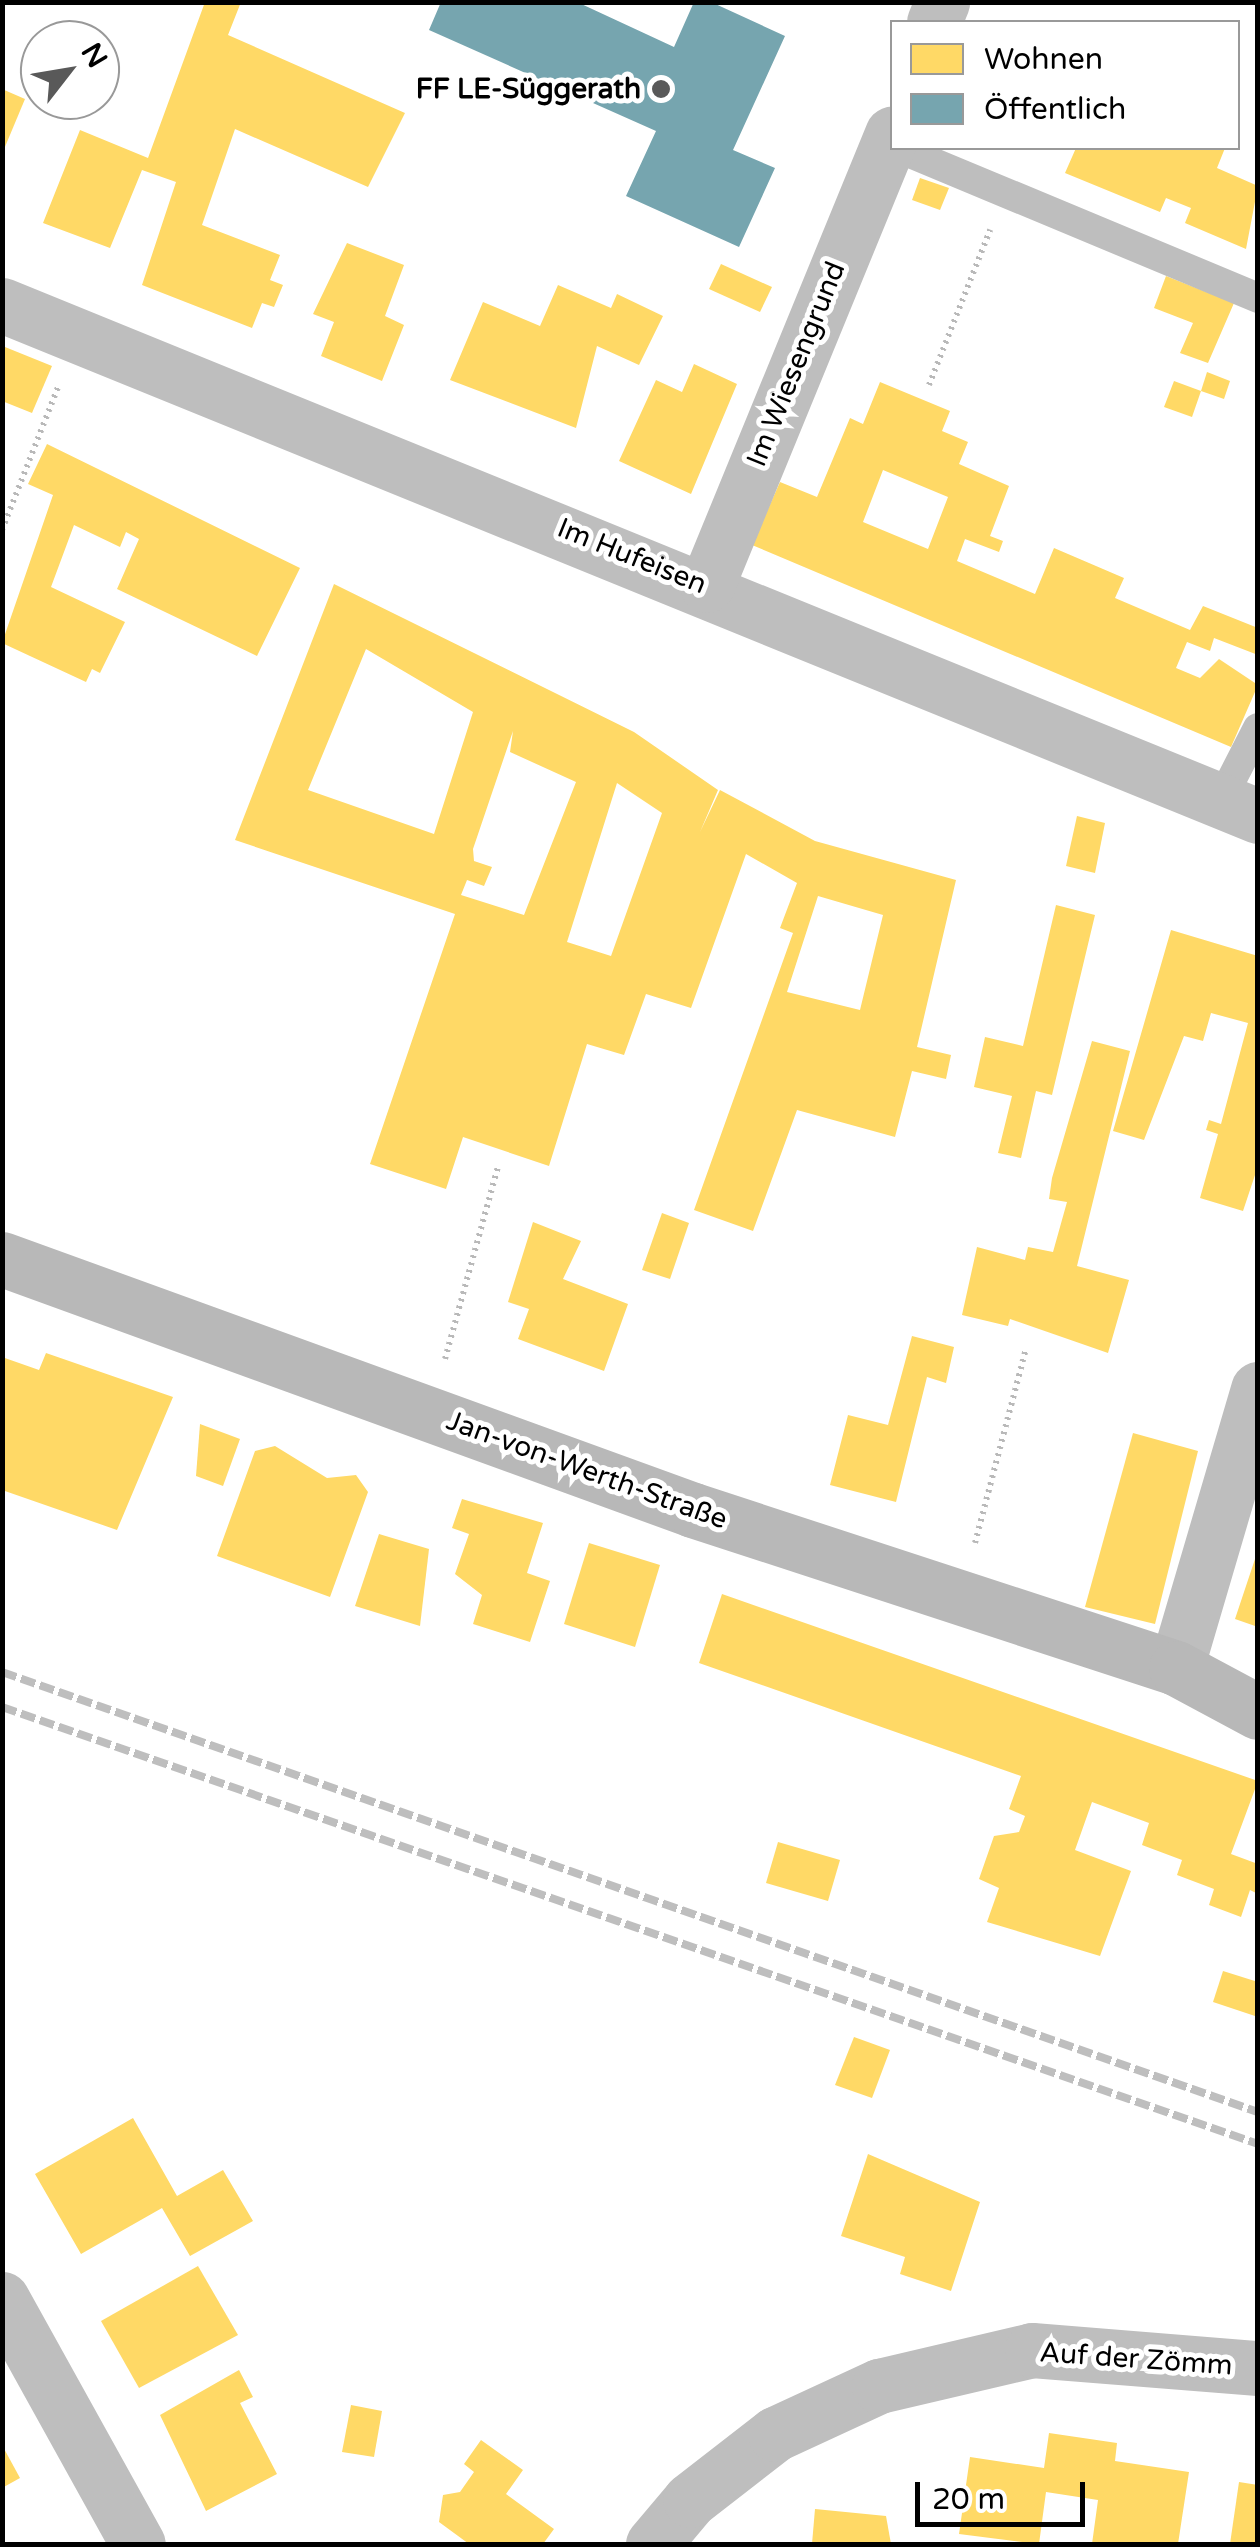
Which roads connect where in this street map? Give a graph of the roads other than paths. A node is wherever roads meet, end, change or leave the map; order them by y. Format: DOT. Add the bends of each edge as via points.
graph roads {
  1 [pos="890,149"];
  2 [pos="911,150"];
  3 [pos="1258,298"];
  4 [pos="2,305"];
  5 [pos="707,585"];
  6 [pos="1258,728"];
  7 [pos="1239,808"];
  8 [pos="2,1260"];
  9 [pos="1258,1390"];
  10 [pos="1176,1668"];
  11 [pos="1258,1712"];
  12 [pos="2,2298"];
  13 [pos="1258,2368"];
  14 [pos="138,2544"];
  15 [pos="653,2544"];
  1 -- 5 [label="street, Im Wiesengrund"];
  2 -- 3 [label="lane, Im Wiesengrund"];
  4 -- 5 [label="street, Im Hufeisen"];
  5 -- 7 [label="street, Im Hufeisen"];
  6 -- 7 [label="lane"];
  8 -- 10 [label="main road, Jan-von-Werth-Straße"];
  9 -- 10 [label="street"];
  10 -- 11 [label="main road, Jan-von-Werth-Straße"];
  12 -- 14 [label="street"];
  13 -- 15 [label="street, Auf der Zömm" via="1032,2350 879,2386 776,2434 690,2500"];
}
